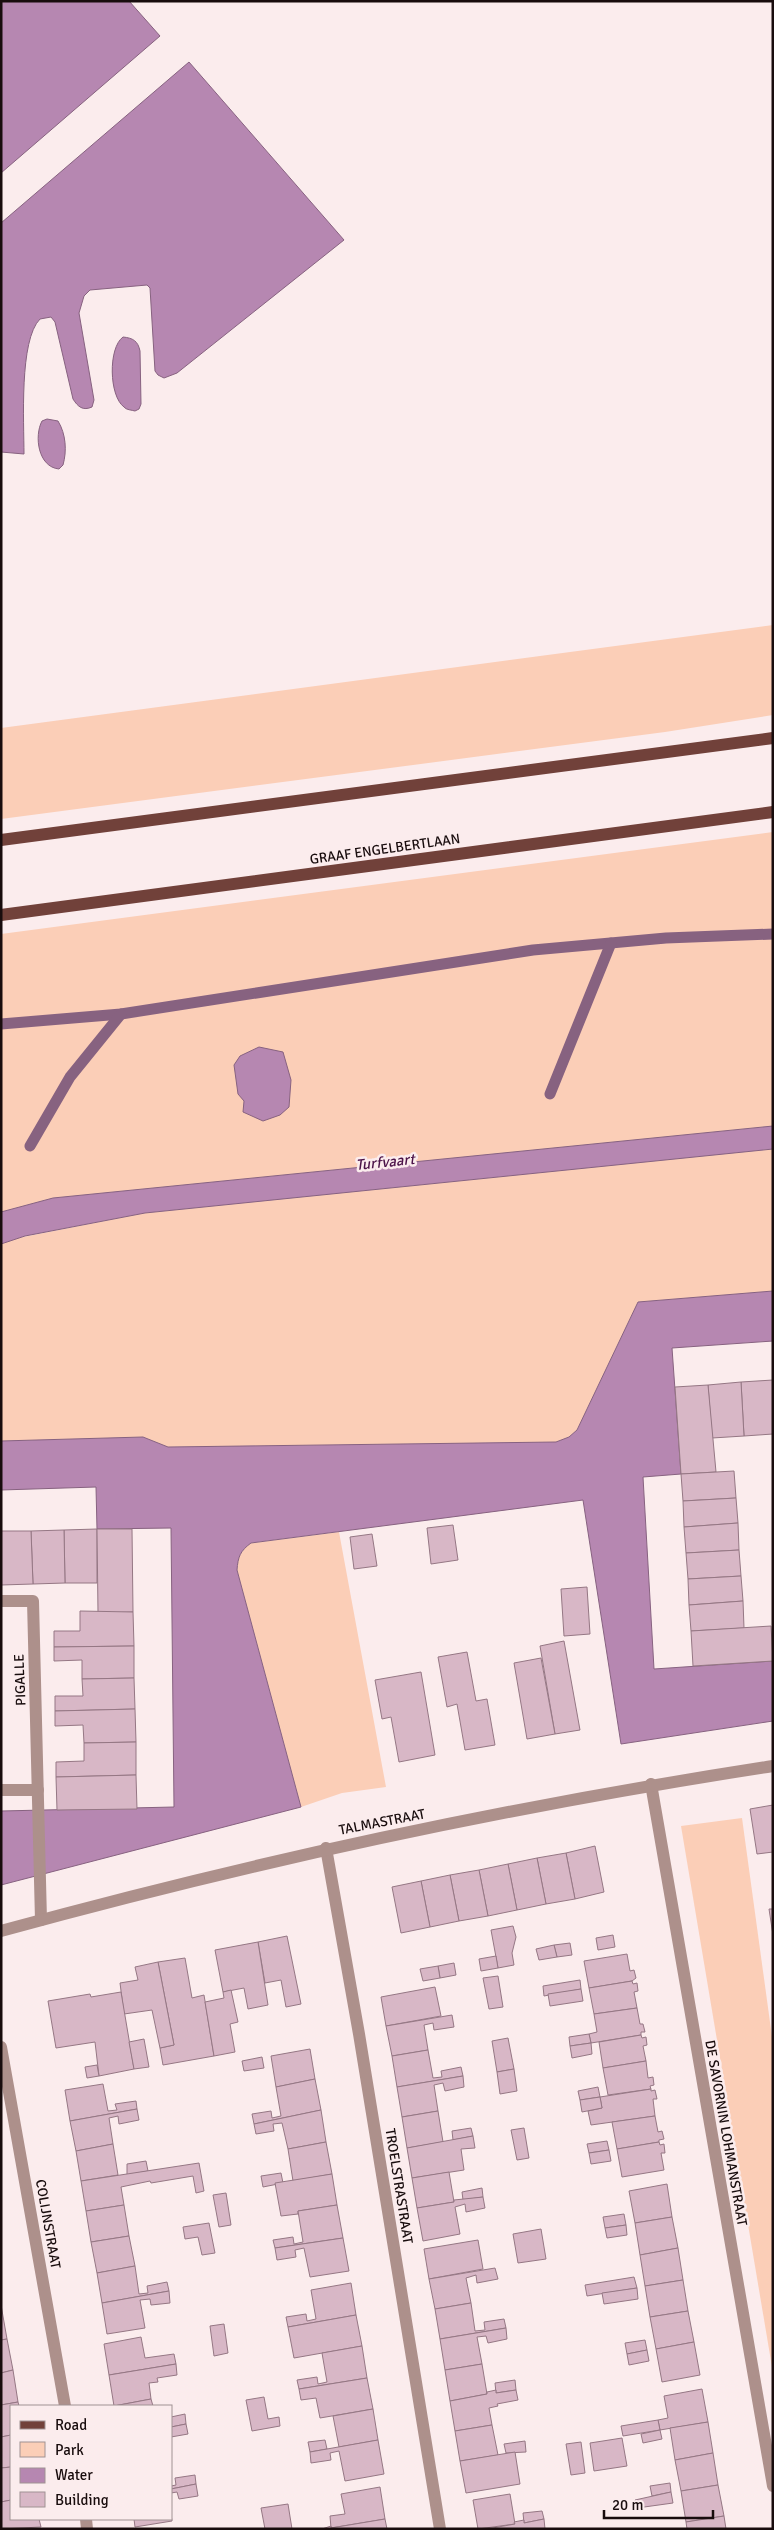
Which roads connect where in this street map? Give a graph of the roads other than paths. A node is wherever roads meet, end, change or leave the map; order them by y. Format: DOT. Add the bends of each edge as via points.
graph roads {
  1 [pos="773,738"];
  2 [pos="773,812"];
  3 [pos="1,840"];
  4 [pos="1,915"];
  5 [pos="1,1602"];
  6 [pos="773,1766"];
  7 [pos="651,1784"];
  8 [pos="1,1790"];
  9 [pos="38,1790"];
  10 [pos="326,1848"];
  11 [pos="41,1920"];
  12 [pos="1,1931"];
  13 [pos="1,2047"];
  14 [pos="65,2405"];
  15 [pos="773,2486"];
  16 [pos="440,2529"];
  1 -- 3 [label="main road"];
  2 -- 4 [label="main road, GRAAF ENGELBERTLAAN"];
  5 -- 9 [label="street, PIGALLE" via="33,1601"];
  6 -- 7 [label="street, TALMASTRAAT"];
  7 -- 10 [label="street, TALMASTRAAT"];
  7 -- 15 [label="street, DE SAVORNIN LOHMANSTRAAT"];
  8 -- 9 [label="street"];
  9 -- 11 [label="street, PIGALLE"];
  10 -- 11 [label="street, TALMASTRAAT"];
  10 -- 16 [label="street, TROELSTRASTRAAT"];
  11 -- 12 [label="street, TALMASTRAAT"];
  13 -- 14 [label="street, COLIJNSTRAAT"];
}
